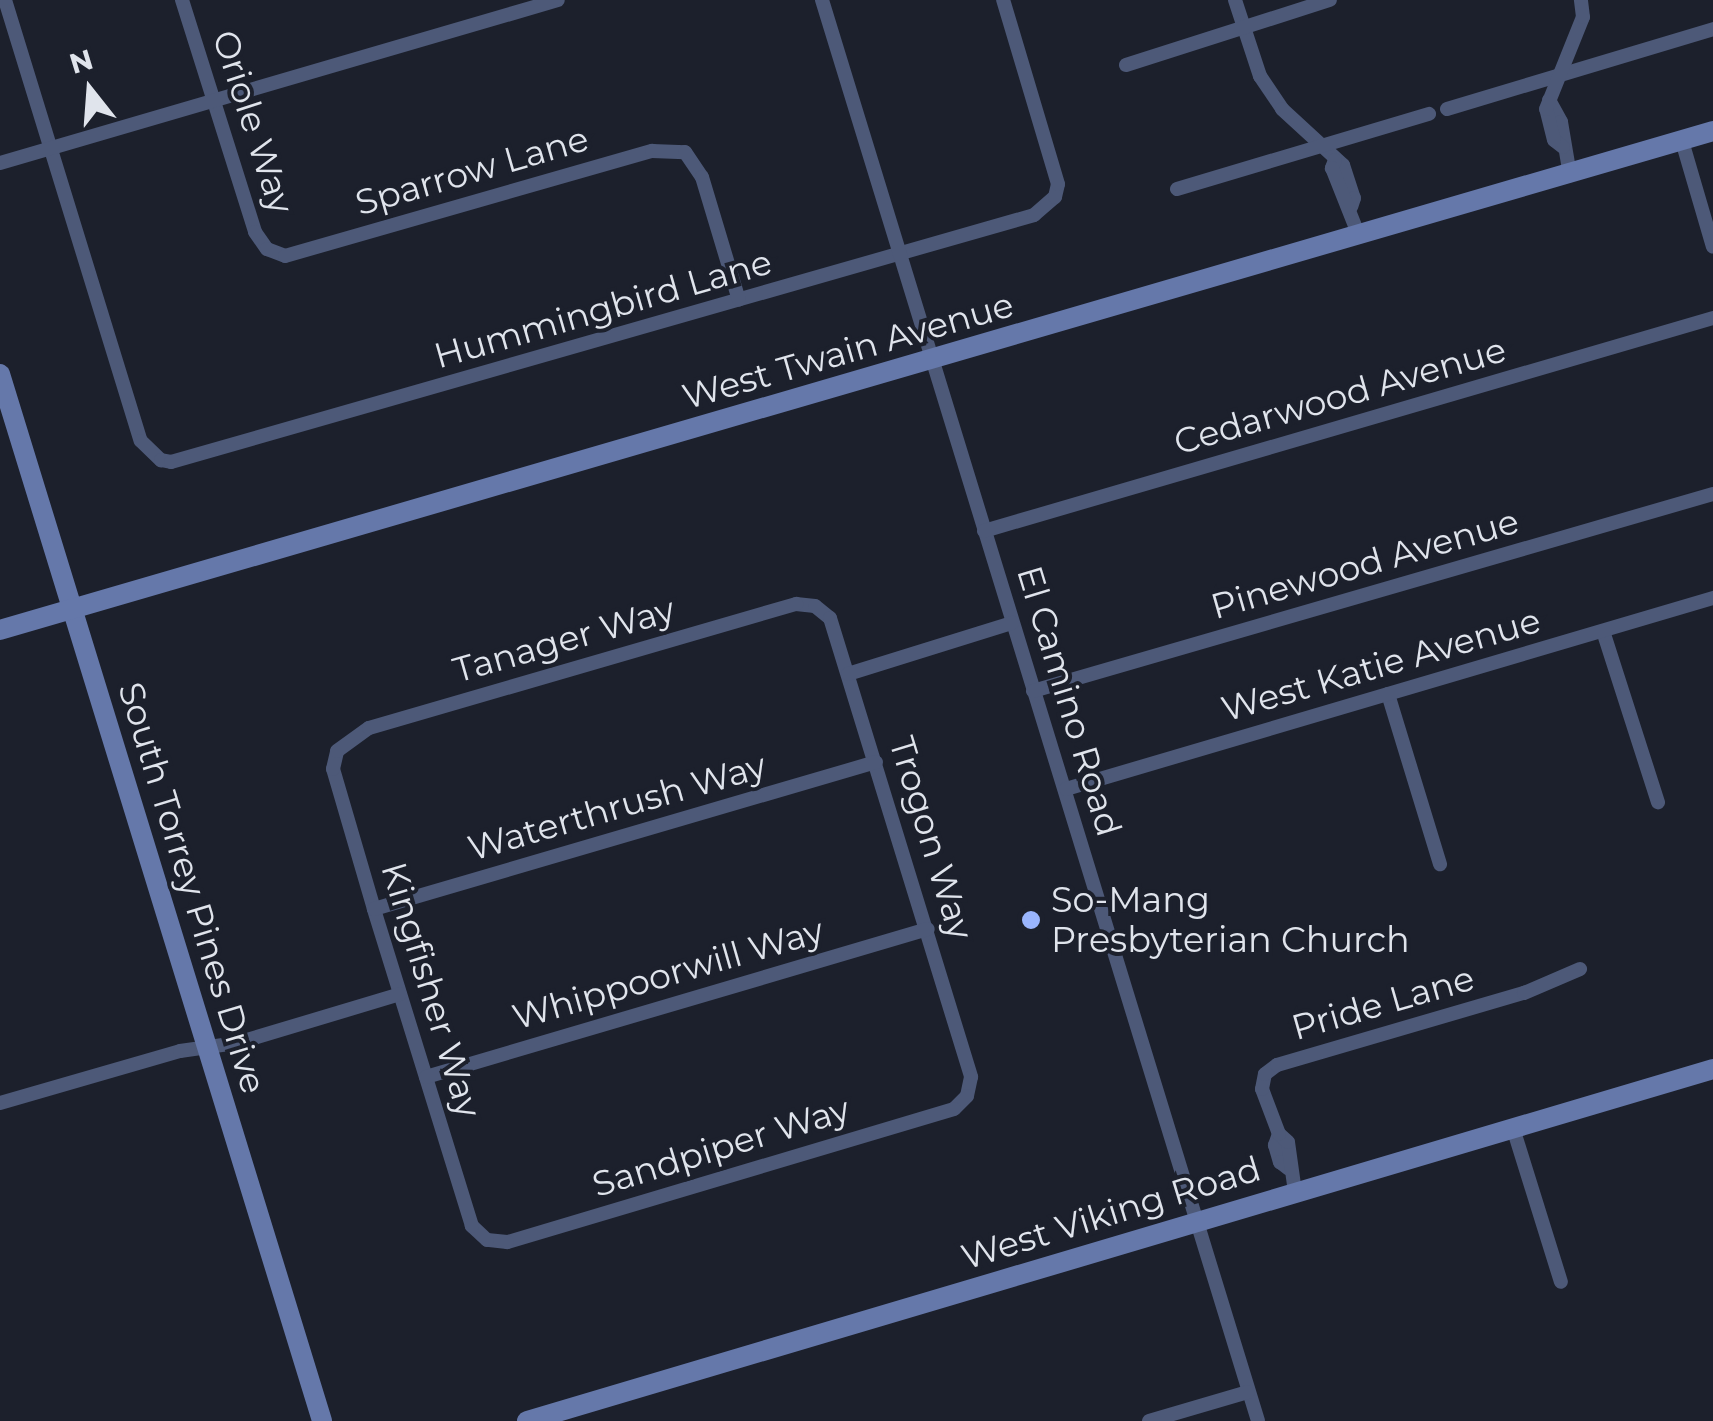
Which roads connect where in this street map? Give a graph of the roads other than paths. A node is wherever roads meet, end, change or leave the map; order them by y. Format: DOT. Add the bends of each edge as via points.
graph roads {
  1 [pos="6,0"];
  2 [pos="182,0"];
  3 [pos="558,0"];
  4 [pos="822,0"];
  5 [pos="1004,0"];
  6 [pos="1236,0"];
  7 [pos="1330,0"];
  8 [pos="1581,0"];
  9 [pos="1244,27"];
  10 [pos="1713,30"];
  11 [pos="1126,64"];
  12 [pos="1555,78"];
  13 [pos="214,101"];
  14 [pos="1448,109"];
  15 [pos="1430,114"];
  16 [pos="1713,132"];
  17 [pos="1682,141"];
  18 [pos="1327,146"];
  19 [pos="51,148"];
  20 [pos="0,163"];
  21 [pos="1570,175"];
  22 [pos="1177,189"];
  23 [pos="1359,236"];
  24 [pos="1713,247"];
  25 [pos="277,255"];
  26 [pos="900,255"];
  27 [pos="739,300"];
  28 [pos="1713,318"];
  29 [pos="933,360"];
  30 [pos="0,374"];
  31 [pos="1713,494"];
  32 [pos="984,530"];
  33 [pos="1713,598"];
  34 [pos="815,606"];
  35 [pos="73,609"];
  36 [pos="1012,623"];
  37 [pos="0,630"];
  38 [pos="1603,631"];
  39 [pos="848,674"];
  40 [pos="1033,691"];
  41 [pos="1388,694"];
  42 [pos="337,751"];
  43 [pos="876,762"];
  44 [pos="1066,789"];
  45 [pos="1658,802"];
  46 [pos="1440,864"];
  47 [pos="374,910"];
  48 [pos="928,930"];
  49 [pos="1580,969"];
  50 [pos="400,994"];
  51 [pos="207,1047"];
  52 [pos="1713,1069"];
  53 [pos="426,1076"];
  54 [pos="967,1096"];
  55 [pos="0,1103"];
  56 [pos="1514,1128"];
  57 [pos="1296,1192"];
  58 [pos="1198,1220"];
  59 [pos="487,1240"];
  60 [pos="1561,1282"];
  61 [pos="1248,1392"];
  62 [pos="322,1421"];
  63 [pos="527,1421"];
  64 [pos="1150,1421"];
  65 [pos="1258,1421"];
  1 -- 19 [label="street"];
  2 -- 13 [label="street, Oriole Way"];
  3 -- 13 [label="street"];
  4 -- 26 [label="street, El Camino Road"];
  5 -- 26 [label="street, Hummingbird Lane" via="1058,184 1055,198 1034,215"];
  6 -- 9 [label="street"];
  7 -- 9 [label="street"];
  8 -- 12 [label="street" via="1583,18"];
  9 -- 11 [label="street"];
  9 -- 18 [label="street" via="1260,76 1282,109"];
  10 -- 12 [label="street"];
  12 -- 14 [label="street"];
  12 -- 21 [label="street" via="1549,100 1561,122"];
  13 -- 19 [label="street"];
  13 -- 25 [label="street, Oriole Way" via="255,232"];
  15 -- 18 [label="street"];
  16 -- 17 [label="street, West Twain Avenue"];
  17 -- 21 [label="street, West Twain Avenue"];
  17 -- 24 [label="street"];
  18 -- 22 [label="street"];
  18 -- 23 [label="street" via="1344,165"];
  19 -- 20 [label="street"];
  19 -- 27 [label="street, Hummingbird Lane" via="141,441 160,460 232,448"];
  21 -- 23 [label="street, West Twain Avenue"];
  23 -- 29 [label="street, West Twain Avenue"];
  25 -- 27 [label="street, Sparrow Lane" via="652,151 685,152 702,177"];
  26 -- 27 [label="street, Hummingbird Lane"];
  26 -- 29 [label="street, El Camino Road"];
  28 -- 32 [label="street, Cedarwood Avenue"];
  29 -- 32 [label="street, El Camino Road"];
  29 -- 35 [label="street, West Twain Avenue"];
  30 -- 35 [label="street, South Torrey Pines Drive"];
  31 -- 40 [label="street, Pinewood Avenue"];
  32 -- 36 [label="street, El Camino Road"];
  33 -- 38 [label="street, West Katie Avenue"];
  34 -- 39 [label="street, Trogon Way" via="830,618"];
  34 -- 42 [label="street, Tanager Way" via="796,604 369,728"];
  35 -- 37 [label="street, West Twain Avenue"];
  35 -- 51 [label="street, South Torrey Pines Drive"];
  36 -- 39 [label="street"];
  36 -- 40 [label="street, El Camino Road"];
  38 -- 41 [label="street, West Katie Avenue"];
  38 -- 45 [label="street"];
  39 -- 43 [label="street, Trogon Way"];
  40 -- 44 [label="street, El Camino Road"];
  41 -- 44 [label="street, West Katie Avenue"];
  41 -- 46 [label="street"];
  42 -- 47 [label="street, Kingfisher Way" via="333,770"];
  43 -- 47 [label="street, Waterthrush Way"];
  43 -- 48 [label="street, Trogon Way"];
  44 -- 58 [label="street, El Camino Road"];
  47 -- 50 [label="street, Kingfisher Way"];
  48 -- 53 [label="street, Whippoorwill Way"];
  48 -- 54 [label="street, Trogon Way" via="971,1077"];
  49 -- 57 [label="street, Pride Lane" via="1524,993 1277,1064 1265,1074 1262,1090 1288,1142"];
  50 -- 51 [label="street"];
  50 -- 53 [label="street, Kingfisher Way"];
  51 -- 55 [label="street"];
  51 -- 62 [label="street, South Torrey Pines Drive"];
  52 -- 56 [label="street, West Viking Road"];
  53 -- 59 [label="street, Kingfisher Way" via="472,1226"];
  54 -- 59 [label="street, Sandpiper Way" via="954,1109 506,1242"];
  56 -- 57 [label="street, West Viking Road"];
  56 -- 60 [label="street"];
  57 -- 58 [label="street, West Viking Road"];
  58 -- 61 [label="street, El Camino Road"];
  58 -- 63 [label="street, West Viking Road"];
  61 -- 64 [label="street"];
  61 -- 65 [label="street, El Camino Road"];
}
